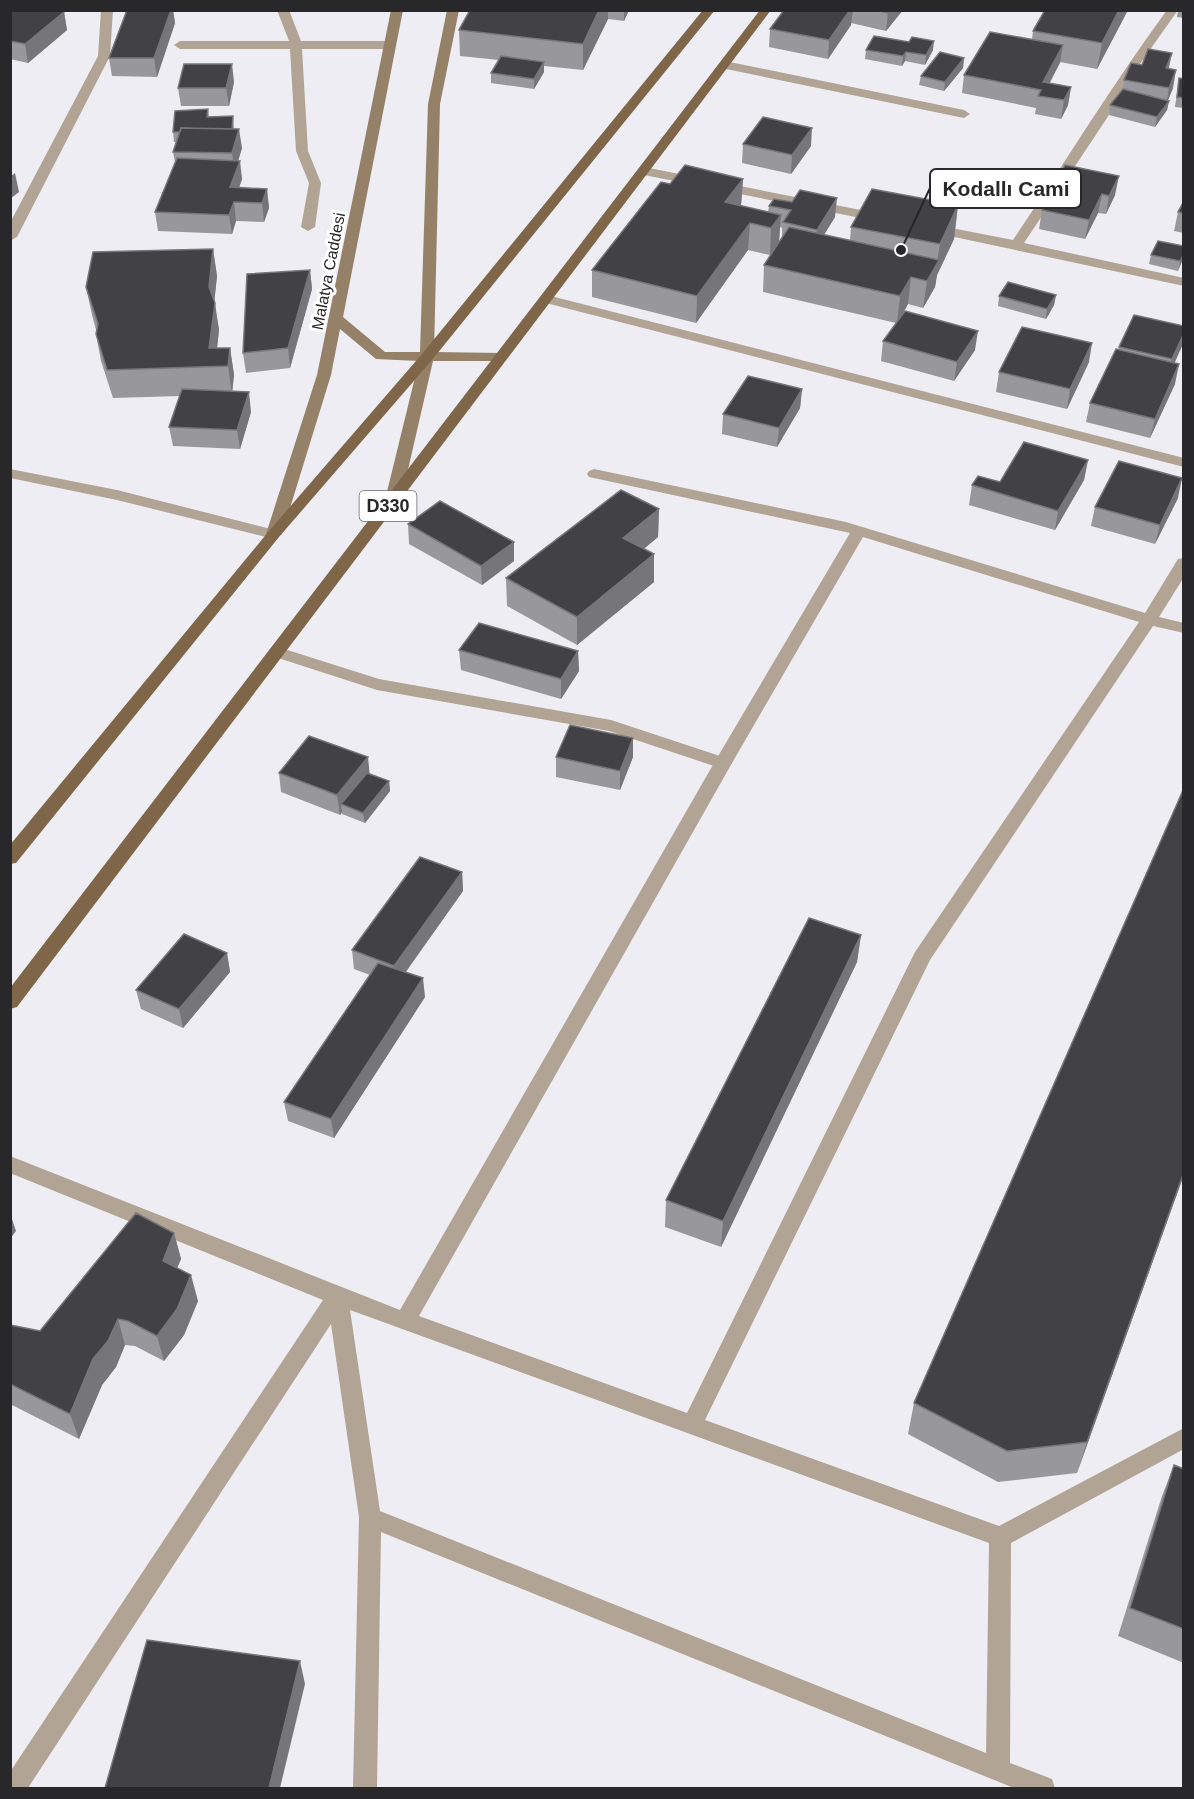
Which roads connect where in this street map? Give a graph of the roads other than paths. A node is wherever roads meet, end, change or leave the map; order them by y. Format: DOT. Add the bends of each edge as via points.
graph roads {
  1 [pos="107,10"];
  2 [pos="283,10"];
  3 [pos="397,10"];
  4 [pos="453,10"];
  5 [pos="710,10"];
  6 [pos="766,10"];
  7 [pos="1173,10"];
  8 [pos="296,44"];
  9 [pos="180,45"];
  10 [pos="389,45"];
  11 [pos="725,65"];
  12 [pos="964,114"];
  13 [pos="644,171"];
  14 [pos="900,222"];
  15 [pos="308,227"];
  16 [pos="923,227"];
  17 [pos="10,237"];
  18 [pos="1016,245"];
  19 [pos="1184,282"];
  20 [pos="547,299"];
  21 [pos="336,318"];
  22 [pos="427,357"];
  23 [pos="502,357"];
  24 [pos="1184,463"];
  25 [pos="10,473"];
  26 [pos="594,474"];
  27 [pos="393,500"];
  28 [pos="859,531"];
  29 [pos="274,534"];
  30 [pos="1184,564"];
  31 [pos="1149,620"];
  32 [pos="1184,628"];
  33 [pos="278,652"];
  34 [pos="723,764"];
  35 [pos="10,858"];
  36 [pos="10,1002"];
  37 [pos="10,1164"];
  38 [pos="337,1296"];
  39 [pos="405,1321"];
  40 [pos="692,1425"];
  41 [pos="1184,1438"];
  42 [pos="370,1517"];
  43 [pos="1000,1537"];
  44 [pos="998,1770"];
  45 [pos="14,1788"];
  46 [pos="365,1788"];
  47 [pos="1043,1788"];
  1 -- 17 [label="street" via="104,56"];
  2 -- 8 [label="street"];
  3 -- 10 [label="street, Malatya Caddesi"];
  4 -- 22 [label="street" via="434,104"];
  5 -- 22 [label="main road"];
  6 -- 11 [label="main road, D330"];
  7 -- 18 [label="street"];
  8 -- 9 [label="street"];
  8 -- 10 [label="street"];
  8 -- 15 [label="street" via="302,152 315,183"];
  10 -- 21 [label="street, Malatya Caddesi"];
  11 -- 12 [label="street"];
  11 -- 13 [label="main road, D330"];
  13 -- 14 [label="street"];
  13 -- 20 [label="main road, D330"];
  16 -- 18 [label="street"];
  18 -- 19 [label="street"];
  20 -- 23 [label="main road, D330"];
  20 -- 24 [label="street"];
  21 -- 22 [label="street" via="381,356"];
  21 -- 29 [label="street, Malatya Caddesi" via="324,375"];
  22 -- 23 [label="street"];
  22 -- 27 [label="street"];
  22 -- 29 [label="main road"];
  23 -- 27 [label="main road, D330"];
  25 -- 29 [label="street"];
  26 -- 28 [label="street"];
  27 -- 33 [label="main road, D330"];
  28 -- 31 [label="street"];
  28 -- 34 [label="street"];
  29 -- 35 [label="main road"];
  30 -- 31 [label="street"];
  31 -- 32 [label="street"];
  31 -- 40 [label="street" via="922,957"];
  33 -- 34 [label="street" via="377,684 611,726"];
  33 -- 36 [label="main road, D330"];
  34 -- 39 [label="street"];
  37 -- 38 [label="street"];
  38 -- 39 [label="street"];
  38 -- 42 [label="street"];
  38 -- 45 [label="street"];
  39 -- 40 [label="street"];
  40 -- 43 [label="street"];
  41 -- 43 [label="street"];
  42 -- 44 [label="street"];
  42 -- 46 [label="street"];
  43 -- 44 [label="street"];
  44 -- 47 [label="street"];
}
